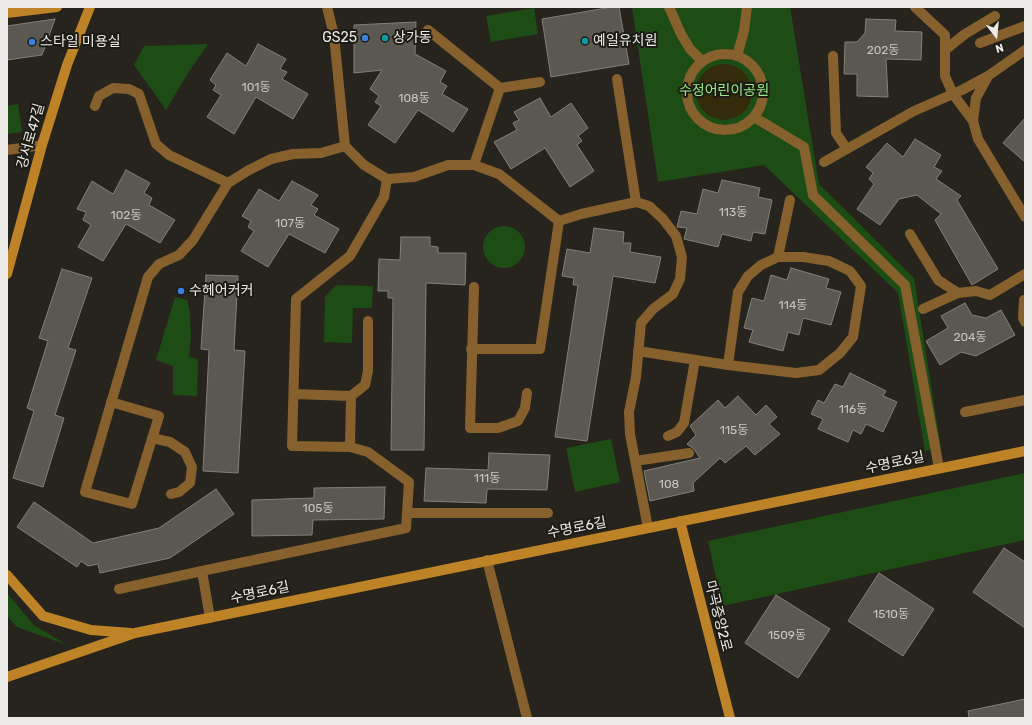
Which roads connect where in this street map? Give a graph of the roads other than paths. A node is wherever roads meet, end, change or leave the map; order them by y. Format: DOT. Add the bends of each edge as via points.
graph roads {
  1 [pos="57,7"];
  2 [pos="90,7"];
  3 [pos="327,7"];
  4 [pos="669,7"];
  5 [pos="747,7"];
  6 [pos="915,7"];
  7 [pos="7,13"];
  8 [pos="995,16"];
  9 [pos="1025,26"];
  10 [pos="428,30"];
  11 [pos="980,43"];
  12 [pos="945,50"];
  13 [pos="1025,50"];
  14 [pos="738,56"];
  15 [pos="833,56"];
  16 [pos="702,61"];
  17 [pos="988,76"];
  18 [pos="617,79"];
  19 [pos="540,82"];
  20 [pos="500,88"];
  21 [pos="953,94"];
  22 [pos="95,106"];
  23 [pos="754,117"];
  24 [pos="973,121"];
  25 [pos="42,145"];
  26 [pos="345,146"];
  27 [pos="847,149"];
  28 [pos="7,150"];
  29 [pos="824,162"];
  30 [pos="474,165"];
  31 [pos="387,179"];
  32 [pos="228,183"];
  33 [pos="790,200"];
  34 [pos="636,202"];
  35 [pos="1025,217"];
  36 [pos="559,221"];
  37 [pos="910,234"];
  38 [pos="778,257"];
  39 [pos="7,274"];
  40 [pos="1025,274"];
  41 [pos="474,287"];
  42 [pos="958,293"];
  43 [pos="1024,300"];
  44 [pos="923,309"];
  45 [pos="368,321"];
  46 [pos="1025,322"];
  47 [pos="471,349"];
  48 [pos="638,351"];
  49 [pos="695,360"];
  50 [pos="728,365"];
  51 [pos="527,393"];
  52 [pos="294,394"];
  53 [pos="351,396"];
  54 [pos="1025,400"];
  55 [pos="111,402"];
  56 [pos="965,412"];
  57 [pos="668,436"];
  58 [pos="152,438"];
  59 [pos="350,447"];
  60 [pos="1025,451"];
  61 [pos="689,453"];
  62 [pos="635,461"];
  63 [pos="939,468"];
  64 [pos="171,494"];
  65 [pos="407,513"];
  66 [pos="548,513"];
  67 [pos="680,521"];
  68 [pos="648,528"];
  69 [pos="487,560"];
  70 [pos="202,571"];
  71 [pos="7,575"];
  72 [pos="119,589"];
  73 [pos="210,618"];
  74 [pos="135,633"];
  75 [pos="7,677"];
  76 [pos="527,718"];
  77 [pos="730,718"];
  1 -- 7 [label="street"];
  2 -- 25 [label="street, 강서로47길" via="67,65"];
  3 -- 26 [label="street" via="334,35"];
  4 -- 16 [label="street" via="690,49"];
  5 -- 14 [label="street"];
  6 -- 12 [label="street" via="945,35"];
  8 -- 12 [label="street"];
  9 -- 11 [label="street"];
  10 -- 20 [label="street"];
  12 -- 21 [label="street" via="945,76"];
  13 -- 17 [label="street"];
  14 -- 16 [label="street" via="713,55"];
  14 -- 23 [label="street" via="757,71 762,82 763,94"];
  15 -- 27 [label="street" via="836,132"];
  16 -- 23 [label="street" via="687,82 688,102 697,119 720,130 744,125"];
  17 -- 21 [label="street"];
  17 -- 24 [label="street" via="976,98"];
  18 -- 34 [label="street"];
  19 -- 20 [label="street"];
  20 -- 30 [label="street"];
  21 -- 24 [label="street"];
  21 -- 27 [label="street" via="914,111"];
  22 -- 32 [label="street" via="99,96 113,88 129,89 139,94 156,144 169,155"];
  23 -- 63 [label="street" via="804,147 813,195 905,285"];
  24 -- 35 [label="street" via="978,139"];
  25 -- 28 [label="street"];
  25 -- 39 [label="street, 강서로47길"];
  26 -- 31 [label="street" via="364,165"];
  26 -- 32 [label="street" via="321,153 293,154 271,159"];
  27 -- 29 [label="street"];
  30 -- 31 [label="street" via="448,165 414,177"];
  30 -- 36 [label="street" via="499,174"];
  31 -- 52 [label="street" via="384,197 350,256 296,299"];
  32 -- 55 [label="street" via="193,240 179,255 159,264 148,277"];
  33 -- 38 [label="street"];
  34 -- 36 [label="street"];
  34 -- 48 [label="street" via="649,206 663,219 676,236 682,257 680,279 673,294 653,309 641,323"];
  36 -- 47 [label="street" via="540,349"];
  37 -- 42 [label="street" via="938,280"];
  38 -- 50 [label="street" via="761,265 748,276 738,292"];
  38 -- 50 [label="street" via="829,261 850,271 861,286 853,338 840,353 819,370 796,373"];
  40 -- 42 [label="street" via="990,295 976,290"];
  41 -- 47 [label="street"];
  42 -- 44 [label="street"];
  43 -- 46 [label="street"];
  45 -- 53 [label="street" via="368,371 365,384"];
  47 -- 51 [label="street" via="470,428 498,428 518,421 525,408"];
  48 -- 49 [label="street"];
  48 -- 62 [label="street" via="629,412"];
  49 -- 50 [label="street"];
  49 -- 57 [label="street" via="684,423"];
  52 -- 53 [label="street"];
  52 -- 59 [label="street" via="292,446"];
  53 -- 59 [label="street"];
  54 -- 56 [label="street"];
  55 -- 58 [label="street" via="159,416"];
  55 -- 58 [label="street" via="85,492 132,504"];
  58 -- 64 [label="street" via="170,442 185,452 192,467 190,482 179,492"];
  59 -- 65 [label="street" via="368,452 409,482"];
  60 -- 63 [label="street, 수명로6길"];
  61 -- 62 [label="street"];
  62 -- 68 [label="street"];
  63 -- 67 [label="street, 수명로6길"];
  65 -- 66 [label="street"];
  65 -- 70 [label="street" via="406,528"];
  67 -- 68 [label="street, 수명로6길"];
  67 -- 77 [label="street, 마곡중앙2로"];
  68 -- 69 [label="street, 수명로6길"];
  69 -- 73 [label="street, 수명로6길"];
  69 -- 76 [label="street"];
  70 -- 72 [label="street"];
  70 -- 73 [label="street"];
  71 -- 74 [label="street" via="43,616 92,630"];
  73 -- 74 [label="street, 수명로6길"];
  74 -- 75 [label="street"];
}
